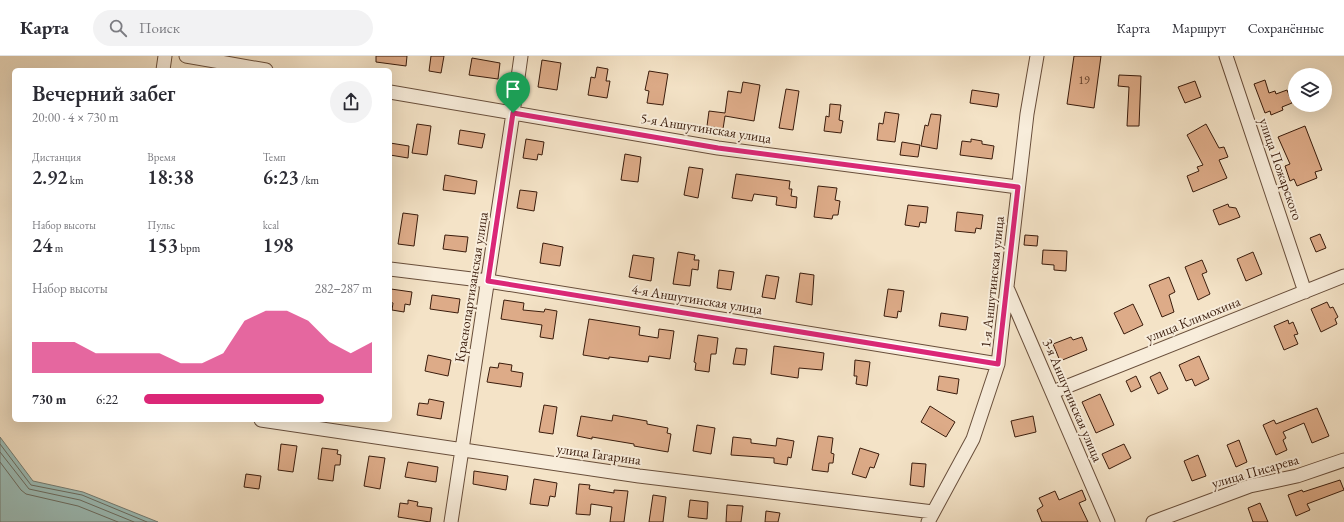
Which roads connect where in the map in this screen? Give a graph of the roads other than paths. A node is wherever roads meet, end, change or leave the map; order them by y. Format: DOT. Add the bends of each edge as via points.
graph roads {
  1 [pos="165,56"];
  2 [pos="186,56"];
  3 [pos="520,56"];
  4 [pos="1037,56"];
  5 [pos="1226,56"];
  6 [pos="163,68"];
  7 [pos="255,68"];
  8 [pos="392,92"];
  9 [pos="513,113"];
  10 [pos="1018,187"];
  11 [pos="392,269"];
  12 [pos="1344,276"];
  13 [pos="488,281"];
  14 [pos="1008,290"];
  15 [pos="1305,292"];
  16 [pos="998,364"];
  17 [pos="1053,392"];
  18 [pos="274,422"];
  19 [pos="462,450"];
  20 [pos="1344,460"];
  21 [pos="931,517"];
  22 [pos="451,522"];
  23 [pos="1108,522"];
  24 [pos="1153,522"];
  1 -- 6 [label="street"];
  2 -- 7 [label="street"];
  3 -- 9 [label="street, Краснопартизанская улица"];
  4 -- 10 [label="street, 1-я Аншутинская улица"];
  5 -- 15 [label="street, улица Пожарского"];
  8 -- 9 [label="street, 5-я Аншутинская улица"];
  9 -- 10 [label="street, 5-я Аншутинская улица" via="718,148"];
  9 -- 13 [label="street, Краснопартизанская улица"];
  10 -- 14 [label="street, 1-я Аншутинская улица"];
  11 -- 13 [label="street, 4-я Аншутинская улица"];
  12 -- 15 [label="street, улица Климохина"];
  13 -- 16 [label="street, 4-я Аншутинская улица"];
  13 -- 19 [label="street, Краснопартизанская улица"];
  14 -- 16 [label="street, 1-я Аншутинская улица"];
  14 -- 17 [label="street, 3-я Аншутинская улица"];
  15 -- 17 [label="street, улица Климохина"];
  16 -- 21 [label="street, 1-я Аншутинская улица" via="973,439"];
  17 -- 23 [label="street, 3-я Аншутинская улица"];
  18 -- 19 [label="street, улица Гагарина"];
  19 -- 21 [label="street, улица Гагарина"];
  19 -- 22 [label="street, Краснопартизанская улица"];
  20 -- 24 [label="street, улица Писарева" via="1297,476 1250,486"];
}
